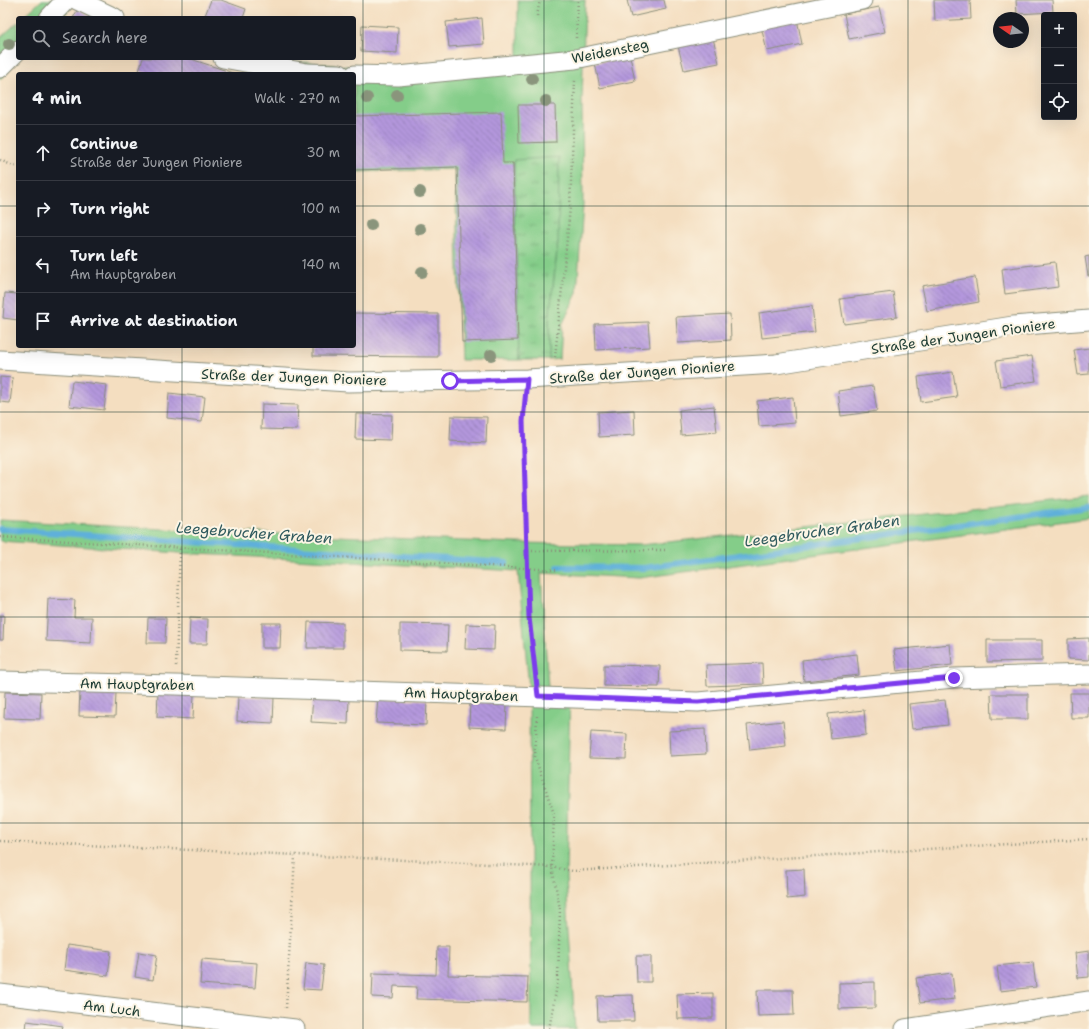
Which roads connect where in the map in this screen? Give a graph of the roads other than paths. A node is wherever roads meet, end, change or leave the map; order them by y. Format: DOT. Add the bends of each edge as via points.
graph roads {
  1 [pos="66,0"];
  2 [pos="77,0"];
  3 [pos="862,0"];
  4 [pos="51,16"];
  5 [pos="111,16"];
  6 [pos="16,52"];
  7 [pos="234,60"];
  8 [pos="0,68"];
  9 [pos="301,72"];
  10 [pos="356,75"];
  11 [pos="1089,320"];
  12 [pos="0,360"];
  13 [pos="1089,674"];
  14 [pos="0,681"];
  15 [pos="0,994"];
  16 [pos="1089,1000"];
  17 [pos="290,1028"];
  18 [pos="905,1029"];
  1 -- 4 [label="street"];
  2 -- 5 [label="street"];
  3 -- 10 [label="street, Weidensteg" via="575,59 398,76"];
  6 -- 8 [label="street"];
  7 -- 9 [label="street"];
  11 -- 12 [label="street, Straße der Jungen Pioniere" via="1013,326 776,364 527,379 348,382"];
  13 -- 14 [label="street, Am Hauptgraben" via="954,678 698,702"];
  15 -- 17 [label="street, Am Luch"];
  16 -- 18 [label="street"];
}
